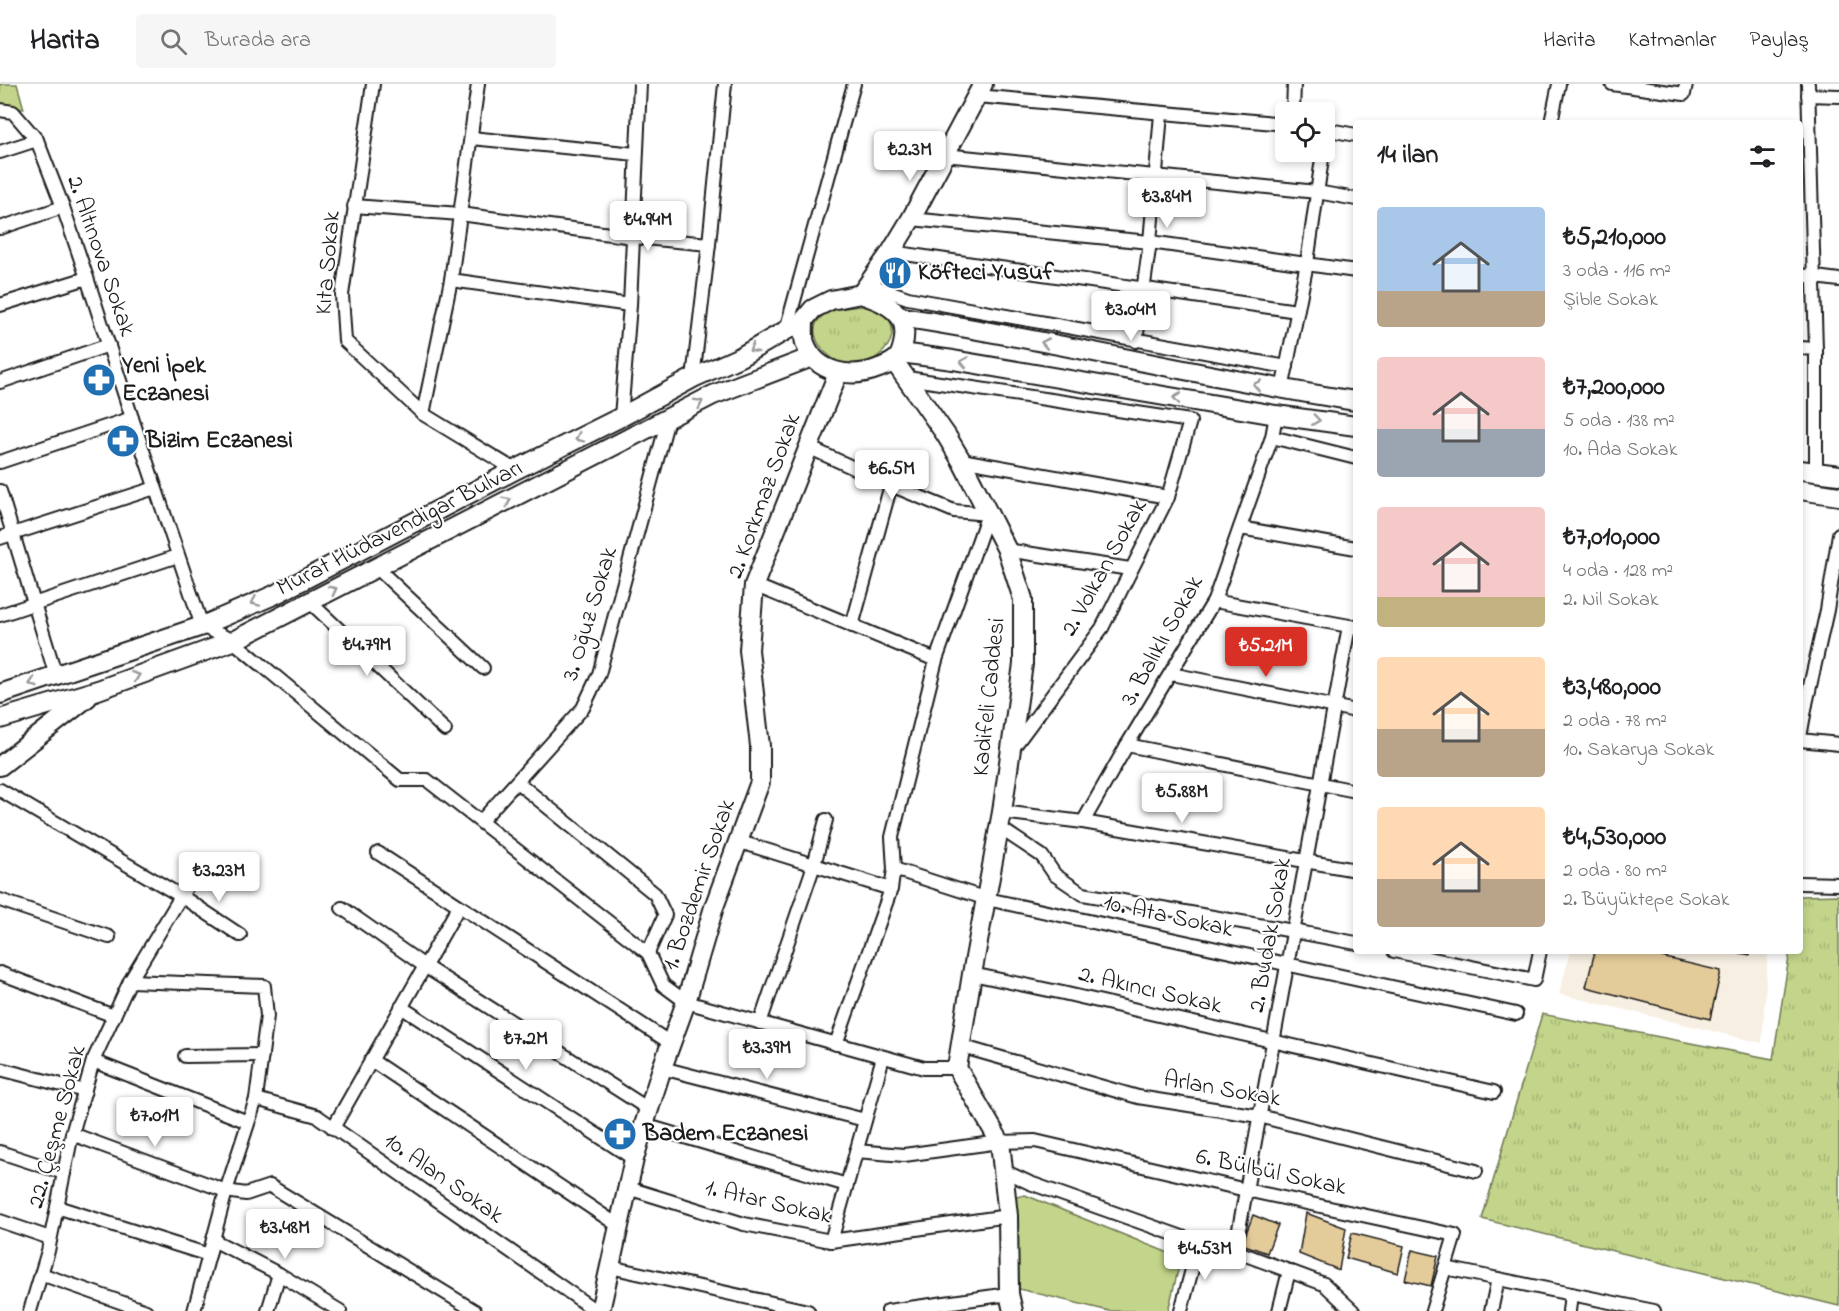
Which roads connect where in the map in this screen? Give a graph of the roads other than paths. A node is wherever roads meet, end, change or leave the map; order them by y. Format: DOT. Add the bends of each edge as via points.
graph roads {
  1 [pos="373,84"];
  2 [pos="478,84"];
  3 [pos="640,84"];
  4 [pos="725,84"];
  5 [pos="854,84"];
  6 [pos="1294,84"];
  7 [pos="1559,84"];
  8 [pos="1612,84"];
  9 [pos="1686,84"];
  10 [pos="980,90"];
  11 [pos="1808,90"];
  12 [pos="1839,96"];
  13 [pos="1293,102"];
  14 [pos="0,110"];
  15 [pos="1161,114"];
  16 [pos="1552,120"];
  17 [pos="1275,123"];
  18 [pos="1335,133"];
  19 [pos="1353,135"];
  20 [pos="471,138"];
  21 [pos="37,140"];
  22 [pos="0,152"];
  23 [pos="636,154"];
  24 [pos="944,156"];
  25 [pos="1322,162"];
  26 [pos="1157,176"];
  27 [pos="1805,187"];
  28 [pos="1317,192"];
  29 [pos="1353,198"];
  30 [pos="354,206"];
  31 [pos="63,207"];
  32 [pos="460,214"];
  33 [pos="911,219"];
  34 [pos="0,228"];
  35 [pos="633,237"];
  36 [pos="1150,242"];
  37 [pos="709,244"];
  38 [pos="891,252"];
  39 [pos="1307,264"];
  40 [pos="1353,271"];
  41 [pos="1803,275"];
  42 [pos="1814,276"];
  43 [pos="87,278"];
  44 [pos="451,280"];
  45 [pos="1839,280"];
  46 [pos="864,289"];
  47 [pos="1145,290"];
  48 [pos="0,305"];
  49 [pos="630,305"];
  50 [pos="1297,311"];
  51 [pos="901,317"];
  52 [pos="804,321"];
  53 [pos="786,330"];
  54 [pos="1136,341"];
  55 [pos="109,345"];
  56 [pos="1803,348"];
  57 [pos="1816,349"];
  58 [pos="812,357"];
  59 [pos="897,357"];
  60 [pos="1287,367"];
  61 [pos="838,373"];
  62 [pos="693,378"];
  63 [pos="907,378"];
  64 [pos="0,382"];
  65 [pos="1282,390"];
  66 [pos="1353,401"];
  67 [pos="423,414"];
  68 [pos="1276,415"];
  69 [pos="621,417"];
  70 [pos="132,418"];
  71 [pos="668,419"];
  72 [pos="1353,426"];
  73 [pos="1272,437"];
  74 [pos="808,447"];
  75 [pos="1353,457"];
  76 [pos="961,460"];
  77 [pos="0,462"];
  78 [pos="515,470"];
  79 [pos="1808,471"];
  80 [pos="1839,475"];
  81 [pos="891,485"];
  82 [pos="155,488"];
  83 [pos="1803,490"];
  84 [pos="0,491"];
  85 [pos="1839,496"];
  86 [pos="1167,497"];
  87 [pos="987,514"];
  88 [pos="1240,528"];
  89 [pos="13,533"];
  90 [pos="1839,534"];
  91 [pos="0,538"];
  92 [pos="1353,547"];
  93 [pos="1007,550"];
  94 [pos="178,556"];
  95 [pos="377,568"];
  96 [pos="1130,569"];
  97 [pos="754,585"];
  98 [pos="1214,601"];
  99 [pos="35,602"];
  100 [pos="310,602"];
  101 [pos="1833,611"];
  102 [pos="0,615"];
  103 [pos="202,626"];
  104 [pos="852,626"];
  105 [pos="1352,626"];
  106 [pos="232,641"];
  107 [pos="936,660"];
  108 [pos="483,668"];
  109 [pos="1171,674"];
  110 [pos="56,676"];
  111 [pos="98,690"];
  112 [pos="0,694"];
  113 [pos="1803,703"];
  114 [pos="1334,707"];
  115 [pos="1353,710"];
  116 [pos="0,719"];
  117 [pos="445,730"];
  118 [pos="1803,738"];
  119 [pos="1839,744"];
  120 [pos="1127,745"];
  121 [pos="1010,751"];
  122 [pos="0,766"];
  123 [pos="517,782"];
  124 [pos="760,782"];
  125 [pos="1319,785"];
  126 [pos="0,790"];
  127 [pos="1353,791"];
  128 [pos="826,820"];
  129 [pos="1001,820"];
  130 [pos="481,821"];
  131 [pos="1083,822"];
  132 [pos="737,842"];
  133 [pos="378,853"];
  134 [pos="1306,861"];
  135 [pos="814,865"];
  136 [pos="198,868"];
  137 [pos="894,868"];
  138 [pos="1353,869"];
  139 [pos="1803,884"];
  140 [pos="1839,884"];
  141 [pos="891,889"];
  142 [pos="181,896"];
  143 [pos="987,898"];
  144 [pos="0,900"];
  145 [pos="459,906"];
  146 [pos="342,908"];
  147 [pos="1293,931"];
  148 [pos="240,935"];
  149 [pos="109,937"];
  150 [pos="1353,942"];
  151 [pos="648,953"];
  152 [pos="1408,954"];
  153 [pos="1539,954"];
  154 [pos="1287,965"];
  155 [pos="426,967"];
  156 [pos="0,973"];
  157 [pos="972,974"];
  158 [pos="130,981"];
  159 [pos="686,1002"];
  160 [pos="401,1007"];
  161 [pos="1516,1014"];
  162 [pos="114,1016"];
  163 [pos="760,1023"];
  164 [pos="1274,1041"];
  165 [pos="672,1044"];
  166 [pos="836,1044"];
  167 [pos="960,1046"];
  168 [pos="262,1055"];
  169 [pos="185,1056"];
  170 [pos="883,1056"];
  171 [pos="93,1060"];
  172 [pos="371,1060"];
  173 [pos="662,1068"];
  174 [pos="957,1068"];
  175 [pos="0,1069"];
  176 [pos="85,1091"];
  177 [pos="1494,1092"];
  178 [pos="256,1100"];
  179 [pos="1259,1116"];
  180 [pos="647,1118"];
  181 [pos="865,1120"];
  182 [pos="248,1122"];
  183 [pos="333,1128"];
  184 [pos="72,1134"];
  185 [pos="1000,1142"];
  186 [pos="856,1151"];
  187 [pos="0,1152"];
  188 [pos="634,1159"];
  189 [pos="1004,1171"];
  190 [pos="1476,1171"];
  191 [pos="64,1173"];
  192 [pos="847,1185"];
  193 [pos="628,1188"];
  194 [pos="1246,1190"];
  195 [pos="226,1191"];
  196 [pos="57,1207"];
  197 [pos="1008,1216"];
  198 [pos="0,1221"];
  199 [pos="619,1226"];
  200 [pos="50,1238"];
  201 [pos="213,1240"];
  202 [pos="831,1241"];
  203 [pos="1199,1243"];
  204 [pos="1235,1251"];
  205 [pos="209,1255"];
  206 [pos="610,1267"];
  207 [pos="1444,1268"];
  208 [pos="1289,1271"];
  209 [pos="41,1274"];
  210 [pos="279,1274"];
  211 [pos="1498,1279"];
  212 [pos="1571,1294"];
  213 [pos="1015,1306"];
  214 [pos="30,1311"];
  215 [pos="146,1311"];
  216 [pos="194,1311"];
  217 [pos="268,1311"];
  218 [pos="340,1311"];
  219 [pos="475,1311"];
  220 [pos="598,1311"];
  221 [pos="808,1311"];
  222 [pos="888,1311"];
  223 [pos="1181,1311"];
  224 [pos="1279,1311"];
  225 [pos="1353,1311"];
  226 [pos="1432,1311"];
  227 [pos="1491,1311"];
  228 [pos="1569,1311"];
  229 [pos="1654,1311"];
  1 -- 30 [label="street, Kıta Sokak"];
  2 -- 20 [label="street"];
  3 -- 23 [label="street"];
  4 -- 37 [label="street"];
  5 -- 53 [label="street"];
  6 -- 13 [label="street"];
  7 -- 16 [label="street"];
  8 -- 9 [label="street" via="1684,94"];
  10 -- 15 [label="street"];
  10 -- 24 [label="main road"];
  11 -- 12 [label="street"];
  11 -- 27 [label="street"];
  14 -- 21 [label="street, 2. Altınova Sokak" via="13,112"];
  15 -- 17 [label="street"];
  15 -- 26 [label="street"];
  18 -- 19 [label="street"];
  20 -- 23 [label="street"];
  20 -- 32 [label="street"];
  21 -- 22 [label="street"];
  21 -- 31 [label="street, 2. Altınova Sokak"];
  23 -- 35 [label="street"];
  24 -- 26 [label="street"];
  24 -- 33 [label="main road"];
  25 -- 28 [label="street"];
  26 -- 28 [label="street"];
  26 -- 36 [label="street"];
  27 -- 42 [label="street"];
  28 -- 29 [label="street"];
  28 -- 39 [label="street"];
  30 -- 32 [label="street"];
  30 -- 67 [label="street, Kıta Sokak" via="342,296 345,341"];
  31 -- 34 [label="street"];
  31 -- 43 [label="street, 2. Altınova Sokak"];
  32 -- 35 [label="street"];
  32 -- 44 [label="street"];
  33 -- 36 [label="street"];
  33 -- 38 [label="main road"];
  35 -- 37 [label="street"];
  35 -- 49 [label="street"];
  36 -- 39 [label="street"];
  36 -- 47 [label="street"];
  37 -- 62 [label="street"];
  38 -- 46 [label="main road"];
  38 -- 47 [label="street"];
  39 -- 40 [label="street"];
  39 -- 50 [label="street"];
  41 -- 42 [label="street"];
  42 -- 45 [label="street"];
  42 -- 57 [label="street"];
  43 -- 48 [label="street"];
  43 -- 55 [label="street, 2. Altınova Sokak"];
  44 -- 49 [label="street"];
  44 -- 67 [label="street"];
  46 -- 51 [label="main road"];
  46 -- 52 [label="main road" via="813,309"];
  46 -- 54 [label="street"];
  47 -- 50 [label="street"];
  47 -- 54 [label="street"];
  49 -- 69 [label="street"];
  50 -- 60 [label="street"];
  51 -- 59 [label="main road" via="905,333"];
  65 -- 51 [label="main road, one-way"];
  52 -- 53 [label="main road, Murat Hüdavendigar Bulvarı"];
  52 -- 58 [label="main road" via="804,342"];
  53 -- 62 [label="main road, Murat Hüdavendigar Bulvarı, one-way"];
  54 -- 60 [label="street"];
  55 -- 64 [label="street"];
  55 -- 70 [label="street, 2. Altınova Sokak"];
  56 -- 57 [label="street"];
  57 -- 79 [label="street"];
  58 -- 61 [label="main road"];
  71 -- 58 [label="main road, Murat Hüdavendigar Bulvarı, one-way" via="713,395"];
  59 -- 61 [label="main road" via="874,370"];
  59 -- 63 [label="main road, Kadifeli Caddesi"];
  68 -- 59 [label="main road, one-way" via="953,360"];
  60 -- 65 [label="street"];
  61 -- 74 [label="main road, 2. Korkmaz Sokak"];
  62 -- 69 [label="main road, Murat Hüdavendigar Bulvarı"];
  63 -- 76 [label="main road, Kadifeli Caddesi"];
  63 -- 86 [label="street, 2. Volkan Sokak" via="1190,422"];
  65 -- 66 [label="main road"];
  67 -- 78 [label="street, Kıta Sokak"];
  68 -- 72 [label="main road, one-way"];
  68 -- 73 [label="street, 3. Balıklı Sokak"];
  69 -- 78 [label="main road, Murat Hüdavendigar Bulvarı, one-way"];
  70 -- 77 [label="street"];
  70 -- 82 [label="street, 2. Altınova Sokak"];
  95 -- 71 [label="main road, Murat Hüdavendigar Bulvarı, one-way"];
  71 -- 123 [label="street, 3. Oğuz Sokak" via="599,674 583,708"];
  73 -- 75 [label="street"];
  73 -- 88 [label="street, 3. Balıklı Sokak"];
  74 -- 81 [label="street"];
  74 -- 97 [label="main road, 2. Korkmaz Sokak"];
  76 -- 86 [label="street"];
  76 -- 87 [label="main road, Kadifeli Caddesi"];
  78 -- 103 [label="main road, Murat Hüdavendigar Bulvarı, one-way" via="274,595"];
  79 -- 80 [label="main road"];
  81 -- 87 [label="street" via="954,511"];
  81 -- 104 [label="street"];
  82 -- 89 [label="street"];
  82 -- 94 [label="street, 2. Altınova Sokak"];
  83 -- 85 [label="main road"];
  84 -- 89 [label="street"];
  86 -- 96 [label="street, 2. Volkan Sokak"];
  87 -- 93 [label="main road, Kadifeli Caddesi"];
  87 -- 107 [label="street"];
  88 -- 92 [label="street"];
  88 -- 98 [label="street, 3. Balıklı Sokak"];
  89 -- 91 [label="street"];
  89 -- 99 [label="street"];
  90 -- 101 [label="street"];
  93 -- 96 [label="street"];
  93 -- 121 [label="main road, Kadifeli Caddesi" via="1023,598 1023,664"];
  94 -- 99 [label="street"];
  94 -- 103 [label="street, 2. Altınova Sokak"];
  100 -- 95 [label="main road, Murat Hüdavendigar Bulvarı, one-way"];
  95 -- 108 [label="street"];
  96 -- 121 [label="street, 2. Volkan Sokak" via="1102,628"];
  97 -- 104 [label="street"];
  97 -- 124 [label="main road, 2. Korkmaz Sokak" via="749,650"];
  98 -- 105 [label="street"];
  98 -- 109 [label="street, 3. Balıklı Sokak"];
  99 -- 102 [label="street"];
  99 -- 110 [label="street"];
  100 -- 106 [label="main road, Murat Hüdavendigar Bulvarı"];
  100 -- 117 [label="street"];
  101 -- 113 [label="street"];
  103 -- 106 [label="street"];
  103 -- 110 [label="main road, Murat Hüdavendigar Bulvarı"];
  104 -- 107 [label="street"];
  105 -- 114 [label="street, 2. Budak Sokak"];
  111 -- 106 [label="main road, Murat Hüdavendigar Bulvarı, one-way"];
  106 -- 130 [label="street" via="400,780 427,780"];
  107 -- 137 [label="street" via="892,837"];
  109 -- 114 [label="street"];
  109 -- 120 [label="street, 3. Balıklı Sokak"];
  110 -- 112 [label="main road, Murat Hüdavendigar Bulvarı, one-way"];
  111 -- 116 [label="main road, Murat Hüdavendigar Bulvarı"];
  111 -- 122 [label="main road"];
  114 -- 115 [label="street"];
  114 -- 125 [label="street, 2. Budak Sokak"];
  118 -- 119 [label="street"];
  120 -- 125 [label="street"];
  120 -- 131 [label="street, 3. Balıklı Sokak"];
  121 -- 129 [label="main road, Kadifeli Caddesi"];
  123 -- 130 [label="street, 3. Oğuz Sokak"];
  123 -- 151 [label="street" via="655,894 665,915"];
  124 -- 132 [label="main road, 1. Bozdemir Sokak"];
  125 -- 127 [label="street"];
  125 -- 134 [label="street, 2. Budak Sokak"];
  126 -- 142 [label="street"];
  128 -- 135 [label="street"];
  129 -- 131 [label="street"];
  129 -- 143 [label="main road, Kadifeli Caddesi"];
  129 -- 147 [label="street" via="1042,856 1055,875 1083,894"];
  130 -- 151 [label="street"];
  131 -- 134 [label="street"];
  132 -- 135 [label="street"];
  132 -- 159 [label="main road, 1. Bozdemir Sokak"];
  133 -- 145 [label="street"];
  134 -- 138 [label="street"];
  134 -- 147 [label="street, 2. Budak Sokak"];
  135 -- 141 [label="street"];
  135 -- 163 [label="street"];
  136 -- 142 [label="street, 22. Çeşme Sokak"];
  137 -- 141 [label="street"];
  137 -- 143 [label="street, 10. Ata Sokak"];
  139 -- 140 [label="street"];
  141 -- 166 [label="street"];
  142 -- 148 [label="street"];
  142 -- 158 [label="street, 22. Çeşme Sokak"];
  143 -- 154 [label="street, 10. Ata Sokak"];
  143 -- 157 [label="main road, Kadifeli Caddesi"];
  144 -- 149 [label="street"];
  145 -- 155 [label="street"];
  145 -- 165 [label="street"];
  146 -- 155 [label="street"];
  147 -- 150 [label="street"];
  147 -- 154 [label="street, 2. Budak Sokak"];
  151 -- 159 [label="street" via="663,985"];
  152 -- 153 [label="street" via="1534,980"];
  154 -- 161 [label="street, 10. Ata Sokak"];
  154 -- 164 [label="street, 2. Budak Sokak"];
  155 -- 160 [label="street"];
  155 -- 180 [label="street"];
  156 -- 162 [label="street"];
  157 -- 164 [label="street, 2. Akıncı Sokak"];
  157 -- 167 [label="main road, Kadifeli Caddesi"];
  158 -- 162 [label="street, 22. Çeşme Sokak"];
  158 -- 168 [label="street" via="264,986 267,1016"];
  159 -- 163 [label="street"];
  159 -- 165 [label="main road, 1. Bozdemir Sokak"];
  160 -- 172 [label="street"];
  160 -- 188 [label="street"];
  162 -- 171 [label="street, 22. Çeşme Sokak"];
  163 -- 166 [label="street"];
  164 -- 177 [label="street, 2. Akıncı Sokak"];
  164 -- 179 [label="street, 2. Budak Sokak"];
  165 -- 173 [label="main road, 1. Bozdemir Sokak"];
  166 -- 170 [label="street"];
  167 -- 174 [label="main road, Kadifeli Caddesi"];
  167 -- 179 [label="street, Arlan Sokak" via="1138,1097"];
  168 -- 169 [label="street"];
  168 -- 178 [label="street"];
  170 -- 174 [label="street" via="924,1068"];
  170 -- 181 [label="street"];
  171 -- 176 [label="street, 22. Çeşme Sokak"];
  171 -- 182 [label="street"];
  172 -- 183 [label="street"];
  172 -- 199 [label="street"];
  173 -- 180 [label="main road, 1. Bozdemir Sokak"];
  173 -- 181 [label="street"];
  174 -- 185 [label="main road"];
  175 -- 176 [label="street"];
  176 -- 184 [label="street, 22. Çeşme Sokak"];
  178 -- 182 [label="street"];
  178 -- 183 [label="street, 10. Alan Sokak" via="317,1116"];
  179 -- 190 [label="street, Arlan Sokak"];
  179 -- 194 [label="street, 2. Budak Sokak"];
  180 -- 188 [label="main road, 1. Bozdemir Sokak"];
  180 -- 192 [label="street"];
  181 -- 186 [label="street"];
  182 -- 195 [label="street"];
  183 -- 220 [label="street, 10. Alan Sokak"];
  184 -- 191 [label="street, 22. Çeşme Sokak"];
  184 -- 195 [label="street"];
  185 -- 186 [label="street, 6. Bülbül Sokak" via="904,1155"];
  185 -- 189 [label="main road"];
  185 -- 194 [label="street, 6. Bülbül Sokak" via="1035,1141"];
  186 -- 192 [label="street"];
  187 -- 191 [label="street"];
  188 -- 193 [label="main road, 1. Bozdemir Sokak"];
  189 -- 197 [label="main road"];
  189 -- 203 [label="street"];
  191 -- 196 [label="street, 22. Çeşme Sokak"];
  192 -- 202 [label="street"];
  193 -- 199 [label="main road, 1. Bozdemir Sokak"];
  193 -- 202 [label="street, 1. Atar Sokak" via="744,1224"];
  194 -- 204 [label="street, 2. Budak Sokak"];
  194 -- 207 [label="street, 6. Bülbül Sokak" via="1455,1235"];
  195 -- 201 [label="street"];
  195 -- 219 [label="street" via="246,1194 270,1186"];
  196 -- 200 [label="street, 22. Çeşme Sokak"];
  196 -- 205 [label="street"];
  197 -- 202 [label="street, 1. Atar Sokak"];
  197 -- 213 [label="main road"];
  198 -- 200 [label="street"];
  199 -- 206 [label="main road, 1. Bozdemir Sokak"];
  200 -- 209 [label="street, 22. Çeşme Sokak"];
  201 -- 205 [label="street"];
  201 -- 210 [label="street"];
  203 -- 204 [label="street"];
  203 -- 223 [label="street"];
  204 -- 208 [label="street"];
  205 -- 216 [label="street"];
  206 -- 220 [label="main road, 1. Bozdemir Sokak"];
  206 -- 221 [label="street"];
  207 -- 211 [label="street"];
  207 -- 226 [label="street, 6. Bülbül Sokak"];
  208 -- 224 [label="street"];
  208 -- 225 [label="street" via="1323,1284"];
  209 -- 214 [label="street, 22. Çeşme Sokak"];
  209 -- 215 [label="street"];
  210 -- 217 [label="street"];
  210 -- 218 [label="street"];
  211 -- 212 [label="street"];
  211 -- 227 [label="street"];
  212 -- 228 [label="street"];
  212 -- 229 [label="street"];
  213 -- 222 [label="street"];
}
